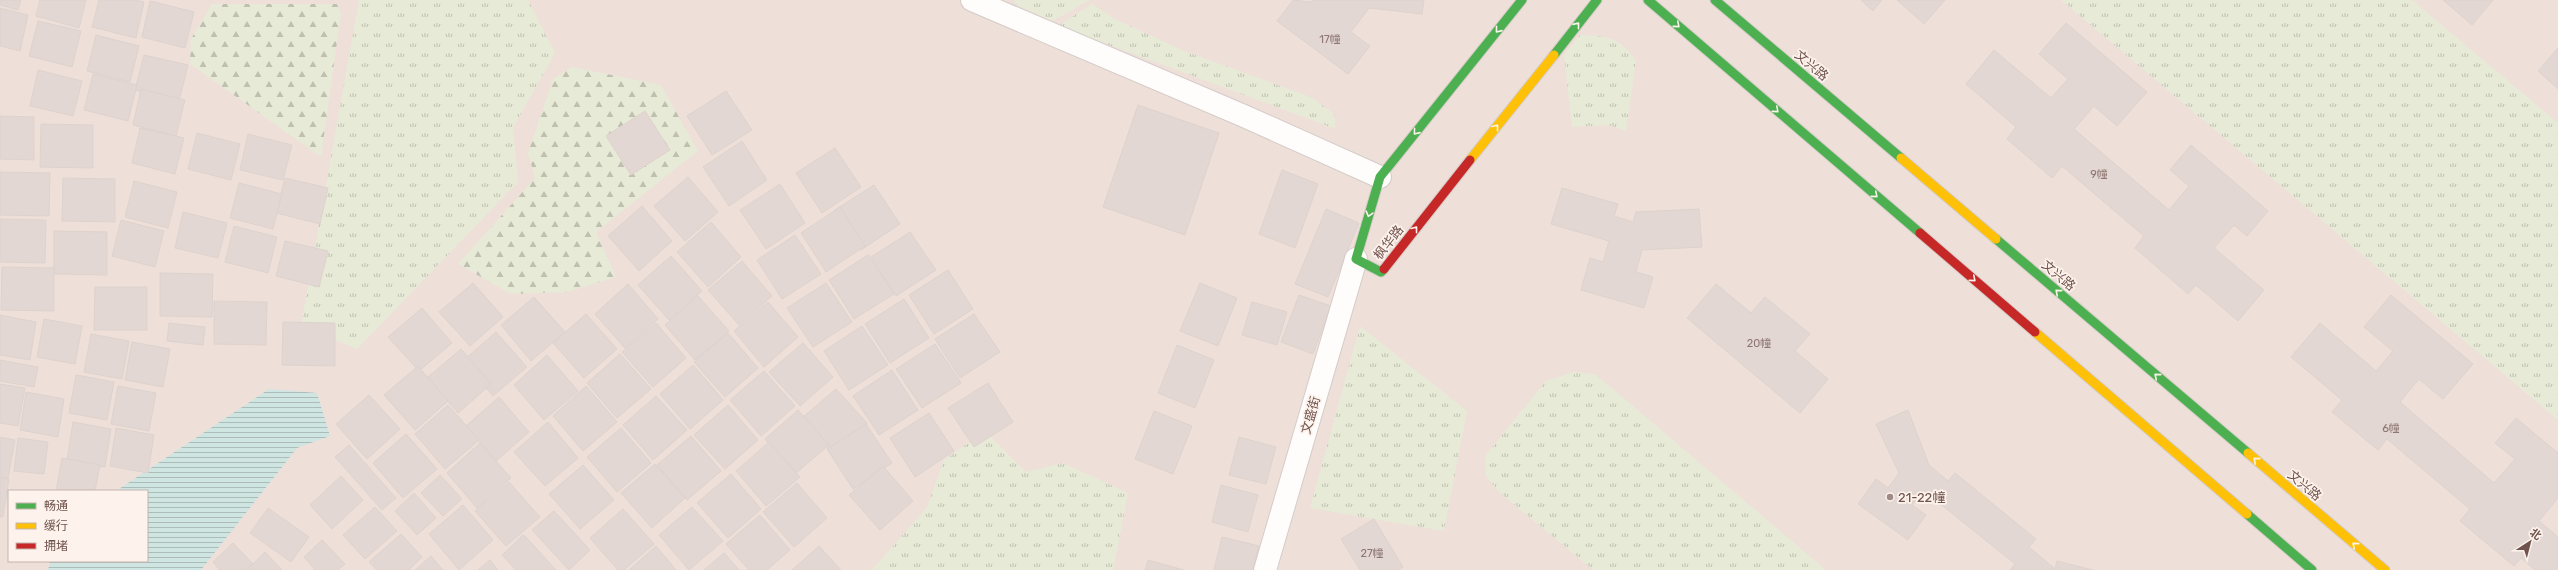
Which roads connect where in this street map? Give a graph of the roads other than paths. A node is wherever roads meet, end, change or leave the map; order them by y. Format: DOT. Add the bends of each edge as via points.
graph roads {
  1 [pos="972,0"];
  2 [pos="1522,0"];
  3 [pos="1597,0"];
  4 [pos="1648,0"];
  5 [pos="1715,0"];
  6 [pos="1380,177"];
  7 [pos="1356,259"];
  8 [pos="1265,570"];
  9 [pos="2312,570"];
  10 [pos="2385,570"];
  1 -- 6 [label="street"];
  2 -- 6 [label="street, 枫华路, one-way"];
  7 -- 3 [label="street, 枫华路, one-way" via="1381,272"];
  4 -- 9 [label="street, one-way"];
  10 -- 5 [label="street, 文兴路, one-way"];
  6 -- 7 [label="street, 枫华路, one-way"];
  7 -- 8 [label="street, 文盛街"];
}
